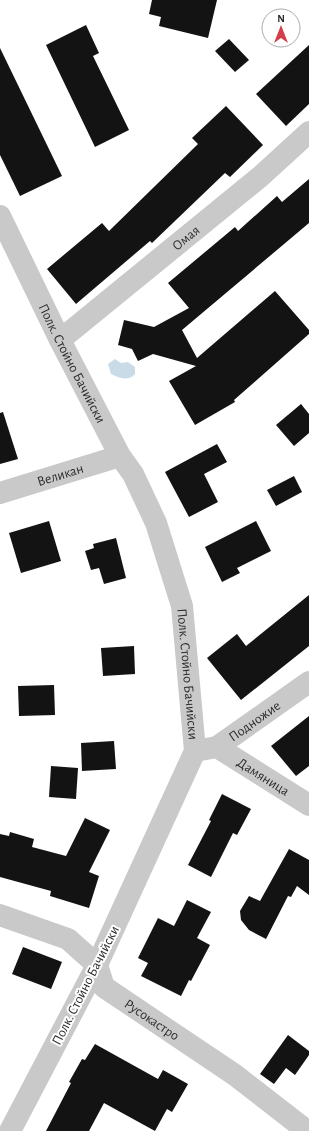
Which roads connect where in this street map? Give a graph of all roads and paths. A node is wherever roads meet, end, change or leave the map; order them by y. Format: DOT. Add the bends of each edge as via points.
graph roads {
  1 [pos="309,132"];
  2 [pos="0,216"];
  3 [pos="60,340"];
  4 [pos="120,456"];
  5 [pos="0,493"];
  6 [pos="309,682"];
  7 [pos="218,747"];
  8 [pos="195,751"];
  9 [pos="309,805"];
  10 [pos="0,915"];
  11 [pos="97,965"];
  12 [pos="10,1131"];
  13 [pos="307,1131"];
  1 -- 3 [label="street, Омая" via="261,176"];
  2 -- 3 [label="street, Полк. Стойно Бачийски"];
  3 -- 4 [label="street, Полк. Стойно Бачийски"];
  4 -- 5 [label="street, Великан"];
  4 -- 8 [label="street, Полк. Стойно Бачийски" via="132,474 156,523 182,606"];
  6 -- 7 [label="street, Подножие"];
  7 -- 8 [label="street, Подножие"];
  7 -- 9 [label="street, Дамяница"];
  8 -- 11 [label="street, Полк. Стойно Бачийски"];
  10 -- 11 [label="street" via="68,939"];
  11 -- 12 [label="street, Полк. Стойно Бачийски"];
  11 -- 13 [label="street, Русокастро" via="104,987 235,1075"];
}
